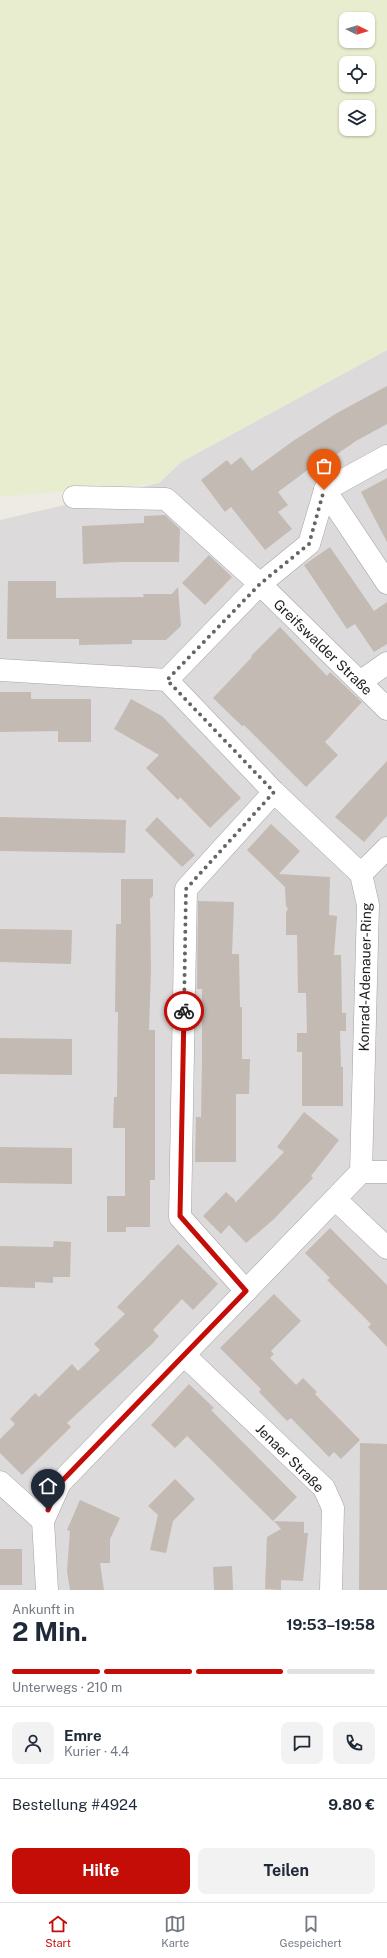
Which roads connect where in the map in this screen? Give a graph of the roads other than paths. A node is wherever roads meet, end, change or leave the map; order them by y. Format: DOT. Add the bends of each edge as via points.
graph roads {
  1 [pos="387,456"];
  2 [pos="324,490"];
  3 [pos="74,497"];
  4 [pos="387,583"];
  5 [pos="260,584"];
  6 [pos="387,663"];
  7 [pos="0,670"];
  8 [pos="167,680"];
  9 [pos="360,682"];
  10 [pos="387,709"];
  11 [pos="274,792"];
  12 [pos="387,848"];
  13 [pos="360,874"];
  14 [pos="361,1172"];
  15 [pos="387,1172"];
  16 [pos="335,1199"];
  17 [pos="387,1248"];
  18 [pos="246,1291"];
  19 [pos="184,1355"];
  20 [pos="0,1482"];
  21 [pos="43,1521"];
  22 [pos="47,1590"];
  23 [pos="331,1590"];
  1 -- 2 [label="street"];
  2 -- 4 [label="street"];
  2 -- 5 [label="street" via="309,544"];
  3 -- 5 [label="street, Greifswalder Straße" via="166,500"];
  5 -- 8 [label="street"];
  5 -- 9 [label="street, Greifswalder Straße"];
  6 -- 9 [label="street"];
  7 -- 8 [label="street"];
  8 -- 11 [label="street"];
  9 -- 10 [label="street, Greifswalder Straße"];
  11 -- 13 [label="street"];
  11 -- 18 [label="street" via="186,889 180,1216"];
  12 -- 13 [label="street"];
  13 -- 14 [label="street, Konrad-Adenauer-Ring" via="368,905"];
  14 -- 15 [label="street"];
  14 -- 16 [label="street"];
  16 -- 17 [label="street"];
  16 -- 18 [label="street"];
  18 -- 19 [label="street"];
  19 -- 21 [label="street" via="60,1483"];
  19 -- 23 [label="street, Jenaer Straße" via="324,1488 333,1508"];
  20 -- 21 [label="street"];
  21 -- 22 [label="street"];
}
